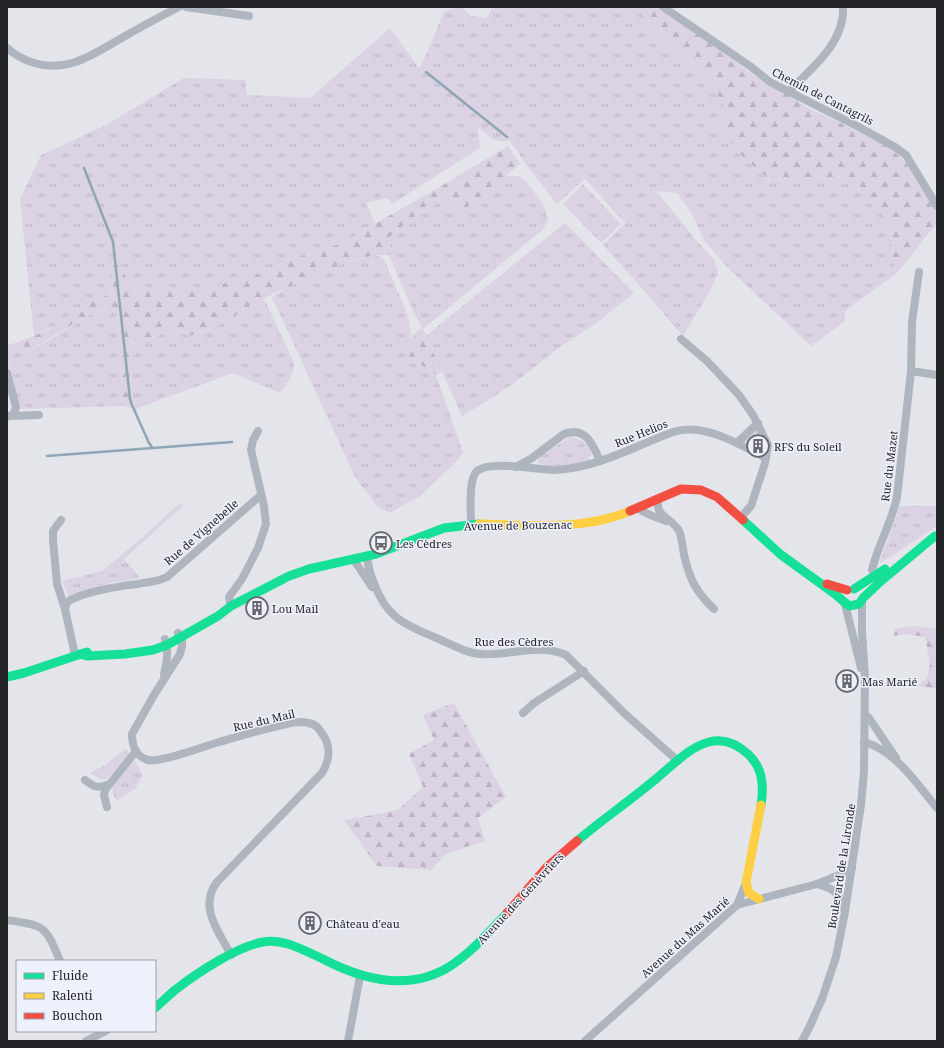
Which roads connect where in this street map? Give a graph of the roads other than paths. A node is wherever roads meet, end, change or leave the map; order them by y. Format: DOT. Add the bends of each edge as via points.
graph roads {
  1 [pos="179,7"];
  2 [pos="186,7"];
  3 [pos="663,7"];
  4 [pos="843,7"];
  5 [pos="249,16"];
  6 [pos="7,48"];
  7 [pos="788,92"];
  8 [pos="937,206"];
  9 [pos="919,272"];
  10 [pos="681,339"];
  11 [pos="911,371"];
  12 [pos="7,373"];
  13 [pos="937,375"];
  14 [pos="39,414"];
  15 [pos="8,416"];
  16 [pos="758,423"];
  17 [pos="258,431"];
  18 [pos="737,443"];
  19 [pos="766,458"];
  20 [pos="600,461"];
  21 [pos="516,467"];
  22 [pos="261,495"];
  23 [pos="658,499"];
  24 [pos="638,508"];
  25 [pos="741,517"];
  26 [pos="60,520"];
  27 [pos="671,523"];
  28 [pos="471,524"];
  29 [pos="936,536"];
  30 [pos="367,556"];
  31 [pos="354,560"];
  32 [pos="812,577"];
  33 [pos="878,578"];
  34 [pos="851,590"];
  35 [pos="377,591"];
  36 [pos="862,599"];
  37 [pos="845,603"];
  38 [pos="228,607"];
  39 [pos="65,609"];
  40 [pos="714,609"];
  41 [pos="179,635"];
  42 [pos="166,642"];
  43 [pos="78,655"];
  44 [pos="584,672"];
  45 [pos="7,677"];
  46 [pos="163,681"];
  47 [pos="864,687"];
  48 [pos="523,713"];
  49 [pos="865,714"];
  50 [pos="864,742"];
  51 [pos="136,752"];
  52 [pos="678,761"];
  53 [pos="901,766"];
  54 [pos="85,780"];
  55 [pos="107,785"];
  56 [pos="107,807"];
  57 [pos="937,808"];
  58 [pos="852,868"];
  59 [pos="746,883"];
  60 [pos="817,884"];
  61 [pos="759,899"];
  62 [pos="737,905"];
  63 [pos="845,912"];
  64 [pos="7,920"];
  65 [pos="231,955"];
  66 [pos="60,960"];
  67 [pos="360,976"];
  68 [pos="156,1007"];
  69 [pos="103,1032"];
  70 [pos="90,1036"];
  71 [pos="348,1041"];
  72 [pos="584,1041"];
  73 [pos="802,1041"];
  1 -- 6 [label="street" via="87,58 66,65 51,66 32,62"];
  2 -- 5 [label="street"];
  3 -- 7 [label="street, Chemin de Cantagrils"];
  4 -- 7 [label="street" via="842,26 838,34 821,60"];
  7 -- 8 [label="street, Chemin de Cantagrils" via="854,124 906,155"];
  9 -- 11 [label="street, Rue du Mazet" via="912,322"];
  10 -- 16 [label="street" via="707,361 739,395"];
  11 -- 13 [label="street"];
  11 -- 33 [label="street, Rue du Mazet" via="895,509 874,559 872,570"];
  12 -- 15 [label="street" via="16,407"];
  14 -- 15 [label="street"];
  16 -- 18 [label="street"];
  16 -- 19 [label="street" via="768,445"];
  17 -- 22 [label="street" via="251,450"];
  18 -- 19 [label="street, Rue Helios"];
  18 -- 20 [label="street, Rue Helios" via="707,432 679,430"];
  19 -- 25 [label="street" via="751,506"];
  20 -- 21 [label="street, Rue Helios" via="570,469"];
  20 -- 21 [label="street" via="594,447 584,435 570,432"];
  21 -- 28 [label="street, Rue Helios" via="490,466 474,474 471,489"];
  22 -- 38 [label="street" via="266,524 258,548 242,579 229,597"];
  22 -- 39 [label="street, Rue de Vignebelle" via="167,577 81,596 68,602"];
  23 -- 24 [label="street, Avenue de Bouzenac"];
  23 -- 25 [label="street, Avenue de Bouzenac" via="681,489 701,490 717,497"];
  23 -- 27 [label="street" via="657,506 661,514"];
  24 -- 27 [label="street" via="650,516"];
  24 -- 28 [label="street, Avenue de Bouzenac" via="605,520 580,524"];
  25 -- 32 [label="street, Avenue de Bouzenac" via="780,554"];
  26 -- 39 [label="street" via="53,531 53,540 57,584"];
  27 -- 40 [label="street" via="678,530 694,584"];
  28 -- 30 [label="street, Avenue de Bouzenac" via="444,528"];
  29 -- 33 [label="street"];
  30 -- 31 [label="street, Avenue de Bouzenac"];
  30 -- 35 [label="street, Rue des Cèdres"];
  31 -- 35 [label="street, Rue des Cèdres"];
  31 -- 38 [label="street, Avenue de Bouzenac" via="299,572"];
  32 -- 34 [label="street, Avenue de Bouzenac"];
  32 -- 37 [label="street, Avenue de Bouzenac"];
  33 -- 34 [label="street"];
  33 -- 36 [label="street"];
  34 -- 36 [label="street" via="860,592"];
  34 -- 37 [label="street" via="842,597"];
  35 -- 44 [label="street, Rue des Cèdres" via="383,604 394,616 461,649 481,654 531,650 557,651 566,655"];
  36 -- 37 [label="street" via="856,606"];
  36 -- 47 [label="street, Boulevard de la Lironde"];
  37 -- 47 [label="street, Boulevard de la Lironde"];
  38 -- 41 [label="street, Avenue de Bouzenac" via="218,616"];
  39 -- 43 [label="street"];
  41 -- 42 [label="street, Avenue de Bouzenac"];
  41 -- 46 [label="street" via="182,646 180,654"];
  42 -- 43 [label="street, Avenue de Bouzenac" via="153,650 125,654"];
  42 -- 46 [label="street" via="167,664"];
  43 -- 45 [label="street, Avenue de Bouzenac"];
  44 -- 48 [label="street" via="534,703"];
  44 -- 52 [label="street, Rue des Cèdres" via="624,713"];
  46 -- 51 [label="street" via="132,734"];
  47 -- 49 [label="street, Boulevard de la Lironde"];
  49 -- 50 [label="street, Boulevard de la Lironde"];
  49 -- 53 [label="street"];
  50 -- 53 [label="street" via="878,747"];
  50 -- 58 [label="street, Boulevard de la Lironde" via="861,805"];
  51 -- 55 [label="street"];
  51 -- 65 [label="street, Rue du Mail" via="149,760 165,758 296,722 314,725 327,740 330,753 322,773 212,889 208,899 209,910"];
  52 -- 59 [label="street, Avenue des Genèvriers" via="701,745 718,741 739,747 756,763 764,785"];
  52 -- 67 [label="street, Avenue des Genèvriers" via="554,860 496,926 454,964 434,974 412,980 390,982"];
  53 -- 57 [label="street"];
  54 -- 55 [label="street" via="98,788"];
  55 -- 56 [label="street" via="104,792"];
  58 -- 60 [label="street, Avenue du Mas Marié"];
  58 -- 63 [label="street, Boulevard de la Lironde"];
  59 -- 61 [label="street" via="749,893"];
  59 -- 62 [label="street, Avenue des Genèvriers"];
  60 -- 61 [label="street, Avenue du Mas Marié"];
  60 -- 63 [label="street" via="838,893"];
  61 -- 62 [label="street, Avenue du Mas Marié"];
  62 -- 72 [label="street, Avenue du Mas Marié"];
  63 -- 73 [label="street, Boulevard de la Lironde" via="836,957 822,999"];
  64 -- 66 [label="street" via="40,926 48,935"];
  65 -- 67 [label="street, Avenue des Genèvriers" via="261,942 272,941 302,949"];
  65 -- 68 [label="street, Avenue des Genèvriers" via="185,983"];
  67 -- 71 [label="street"];
  69 -- 70 [label="street"];
}
